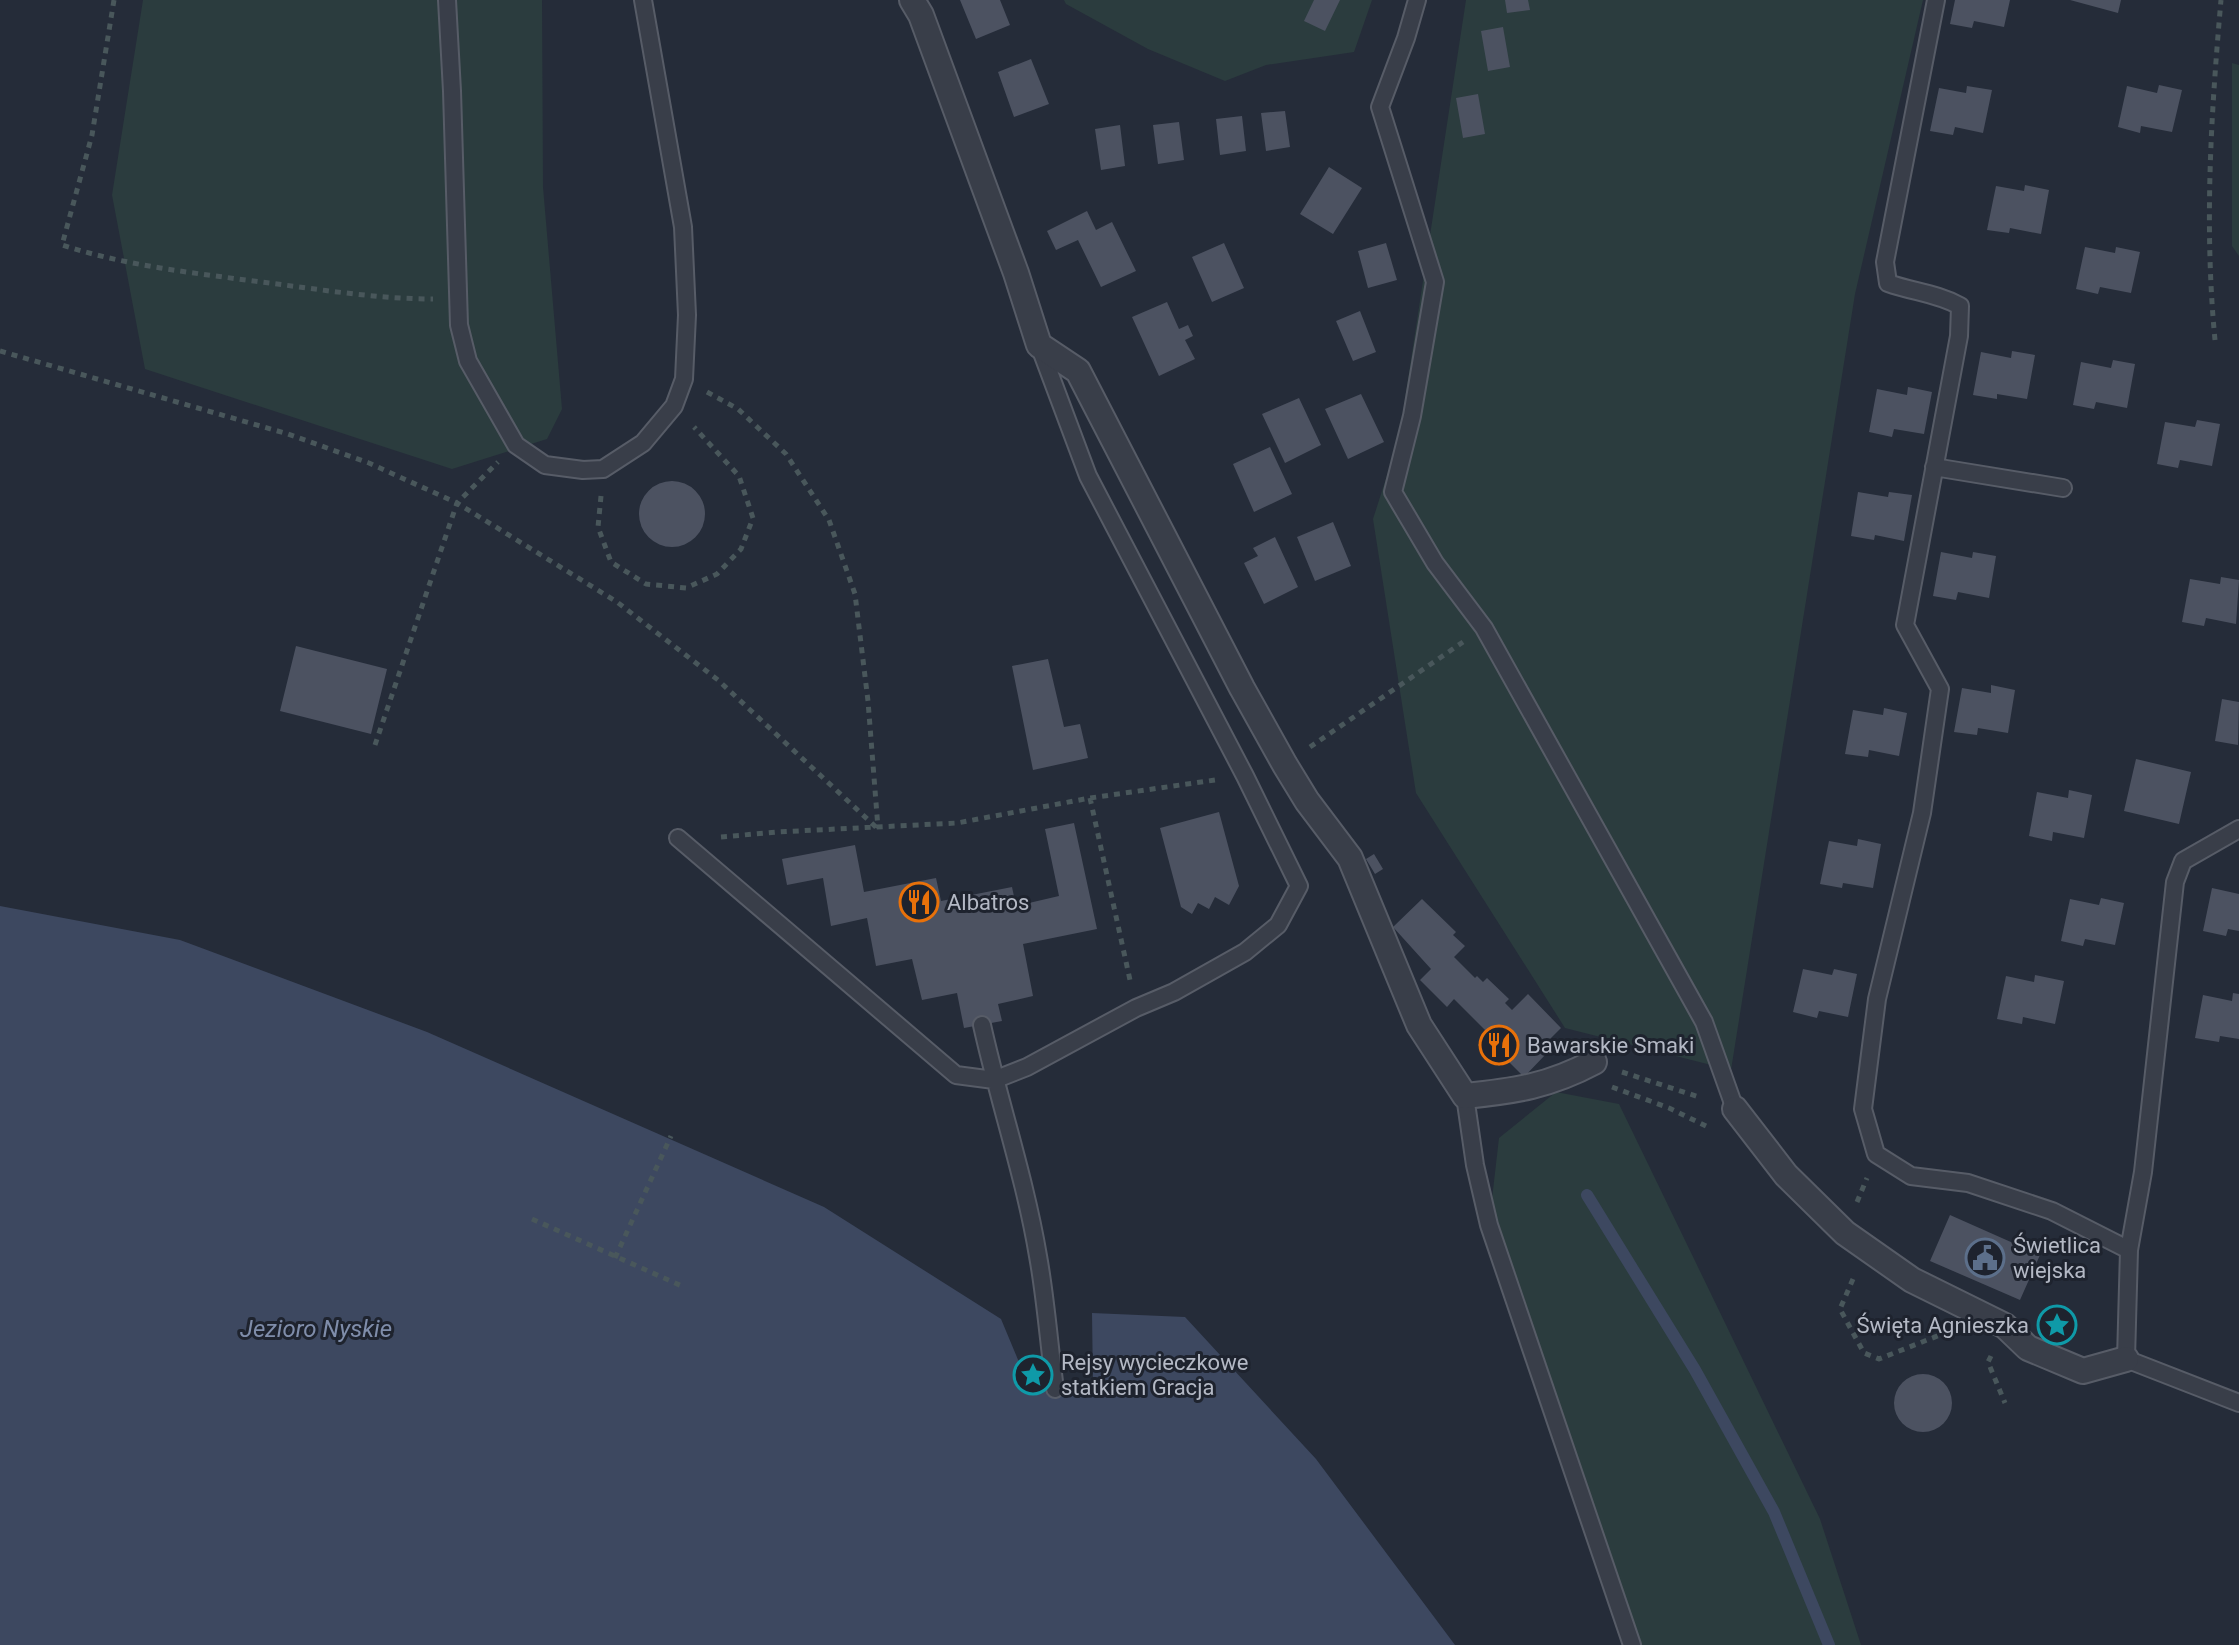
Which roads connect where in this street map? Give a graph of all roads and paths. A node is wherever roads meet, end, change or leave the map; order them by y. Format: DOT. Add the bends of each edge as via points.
graph roads {
  1 [pos="114,0"];
  2 [pos="447,0"];
  3 [pos="643,0"];
  4 [pos="912,0"];
  5 [pos="1417,0"];
  6 [pos="1936,0"];
  7 [pos="2221,0"];
  8 [pos="458,300"];
  9 [pos="2215,340"];
  10 [pos="1039,345"];
  11 [pos="0,351"];
  12 [pos="684,379"];
  13 [pos="674,406"];
  14 [pos="516,445"];
  15 [pos="1934,467"];
  16 [pos="603,469"];
  17 [pos="2063,488"];
  18 [pos="457,503"];
  19 [pos="1484,628"];
  20 [pos="375,745"];
  21 [pos="1285,765"];
  22 [pos="1245,776"];
  23 [pos="1090,798"];
  24 [pos="878,829"];
  25 [pos="2239,829"];
  26 [pos="719,837"];
  27 [pos="678,838"];
  28 [pos="1136,1008"];
  29 [pos="982,1025"];
  30 [pos="1584,1068"];
  31 [pos="994,1080"];
  32 [pos="1465,1096"];
  33 [pos="1735,1109"];
  34 [pos="1715,1134"];
  35 [pos="671,1136"];
  36 [pos="1876,1154"];
  37 [pos="532,1219"];
  38 [pos="1845,1233"];
  39 [pos="1865,1248"];
  40 [pos="2129,1250"];
  41 [pos="615,1258"];
  42 [pos="684,1287"];
  43 [pos="1976,1312"];
  44 [pos="2126,1359"];
  45 [pos="1055,1389"];
  46 [pos="2239,1403"];
  47 [pos="1632,1645"];
  1 -- 8 [label="path" via="92,135 62,245 104,259 199,273 397,298"];
  2 -- 8 [label="lane"];
  3 -- 12 [label="lane" via="683,227"];
  4 -- 10 [label="street"];
  5 -- 19 [label="lane" via="1380,107 1435,282 1393,492 1435,563"];
  6 -- 15 [label="lane" via="1885,262 1888,283 1938,294 1960,306"];
  7 -- 9 [label="path" via="2208,190"];
  8 -- 14 [label="lane" via="468,361"];
  10 -- 21 [label="street" via="1078,371"];
  10 -- 22 [label="lane" via="1088,476"];
  11 -- 18 [label="path" via="288,434"];
  12 -- 13 [label="lane"];
  12 -- 24 [label="path" via="738,409 786,454 829,520 855,594"];
  13 -- 16 [label="lane" via="643,443"];
  13 -- 16 [label="path" via="739,476 753,518 741,549 717,574 686,588 646,584 611,562 598,527"];
  14 -- 16 [label="lane" via="545,465"];
  14 -- 18 [label="path"];
  15 -- 17 [label="lane"];
  15 -- 36 [label="lane" via="1905,625 1940,689 1922,813 1877,999 1863,1109"];
  18 -- 20 [label="path"];
  18 -- 24 [label="path" via="617,602 718,680"];
  19 -- 21 [label="path"];
  19 -- 33 [label="lane" via="1704,1022"];
  21 -- 32 [label="street" via="1350,858 1419,1025"];
  22 -- 23 [label="path"];
  22 -- 28 [label="lane" via="1299,886 1278,925 1245,952"];
  23 -- 24 [label="path" via="957,823"];
  23 -- 28 [label="path"];
  24 -- 26 [label="path"];
  25 -- 40 [label="lane" via="2183,861 2175,882 2143,1172"];
  27 -- 31 [label="lane" via="956,1075"];
  28 -- 31 [label="lane"];
  29 -- 31 [label="lane"];
  30 -- 32 [label="street" via="1522,1090"];
  30 -- 33 [label="path"];
  30 -- 34 [label="path"];
  31 -- 45 [label="lane" via="1038,1255"];
  32 -- 47 [label="lane" via="1489,1225"];
  33 -- 38 [label="street" via="1786,1175"];
  35 -- 41 [label="path"];
  36 -- 38 [label="path"];
  36 -- 40 [label="lane" via="1911,1176 1968,1183 2052,1211"];
  37 -- 41 [label="path"];
  38 -- 39 [label="street"];
  39 -- 43 [label="street" via="1912,1280"];
  39 -- 43 [label="path" via="1840,1309 1864,1353 1879,1359 1957,1328"];
  40 -- 44 [label="lane"];
  41 -- 42 [label="path"];
  43 -- 44 [label="street" via="2005,1326 2028,1348 2083,1371"];
  44 -- 46 [label="lane"];
}
